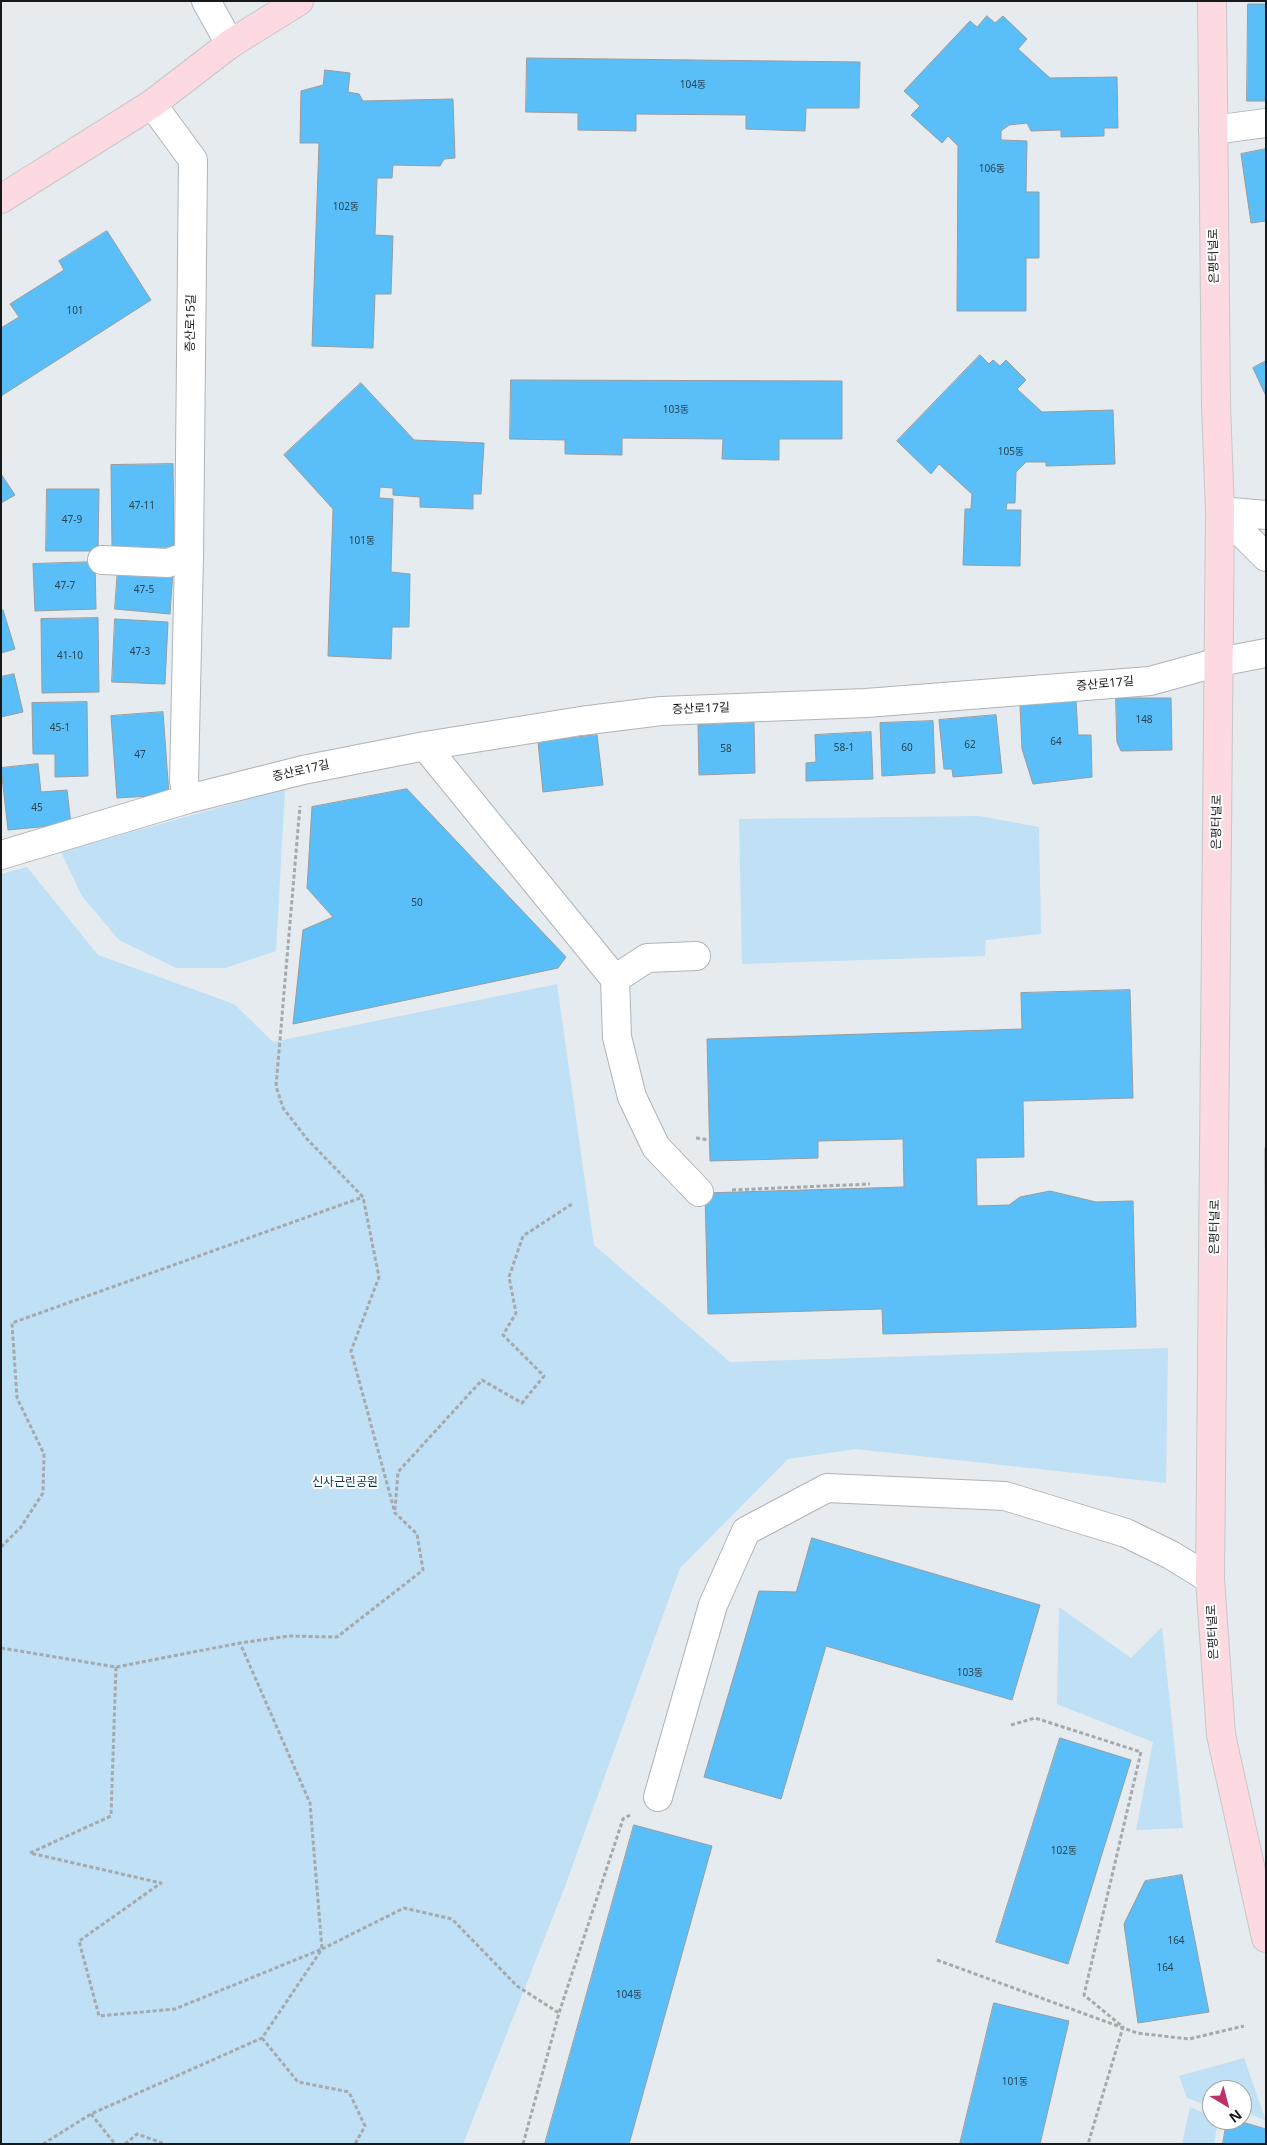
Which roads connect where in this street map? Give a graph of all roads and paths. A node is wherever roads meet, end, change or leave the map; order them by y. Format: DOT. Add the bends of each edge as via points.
graph roads {
  1 [pos="206,1"];
  2 [pos="299,1"];
  3 [pos="1212,1"];
  4 [pos="230,44"];
  5 [pos="152,104"];
  6 [pos="1266,123"];
  7 [pos="1213,130"];
  8 [pos="1,199"];
  9 [pos="1220,511"];
  10 [pos="1266,515"];
  11 [pos="189,555"];
  12 [pos="1266,557"];
  13 [pos="102,560"];
  14 [pos="1266,653"];
  15 [pos="1219,662"];
  16 [pos="425,746"];
  17 [pos="303,770"];
  18 [pos="188,799"];
  19 [pos="1,855"];
  20 [pos="696,956"];
  21 [pos="615,979"];
  22 [pos="870,1184"];
  23 [pos="699,1192"];
  24 [pos="363,1197"];
  25 [pos="572,1204"];
  26 [pos="395,1513"];
  27 [pos="1,1547"];
  28 [pos="1210,1579"];
  29 [pos="240,1643"];
  30 [pos="1,1648"];
  31 [pos="116,1667"];
  32 [pos="1011,1725"];
  33 [pos="658,1797"];
  34 [pos="1266,1938"];
  35 [pos="322,1948"];
  36 [pos="937,1960"];
  37 [pos="559,2013"];
  38 [pos="1244,2026"];
  39 [pos="1123,2028"];
  40 [pos="262,2038"];
  41 [pos="91,2114"];
  42 [pos="43,2144"];
  43 [pos="114,2144"];
  44 [pos="126,2144"];
  45 [pos="165,2144"];
  46 [pos="355,2144"];
  47 [pos="523,2144"];
  48 [pos="1088,2144"];
  1 -- 4 [label="street"];
  2 -- 4 [label="main road"];
  3 -- 7 [label="main road, 은평터널로"];
  4 -- 5 [label="main road"];
  5 -- 8 [label="main road"];
  5 -- 11 [label="street, 증산로15길" via="193,160"];
  6 -- 7 [label="street"];
  7 -- 9 [label="main road, 은평터널로"];
  9 -- 10 [label="street"];
  9 -- 12 [label="street"];
  9 -- 15 [label="main road, 은평터널로"];
  11 -- 13 [label="street" via="168,563"];
  11 -- 18 [label="street" via="184,781"];
  14 -- 15 [label="street, 증산로17길"];
  15 -- 16 [label="street, 증산로17길" via="1150,680 866,703 661,711"];
  15 -- 28 [label="main road, 은평터널로"];
  16 -- 17 [label="street, 증산로17길"];
  16 -- 21 [label="street"];
  17 -- 18 [label="street, 증산로17길"];
  17 -- 24 [label="path" via="276,1086 284,1108 307,1139"];
  18 -- 19 [label="street, 증산로17길"];
  20 -- 21 [label="street" via="647,958"];
  21 -- 23 [label="street" via="617,1037 632,1097 656,1147"];
  22 -- 23 [label="path"];
  24 -- 26 [label="path" via="379,1277 351,1351"];
  24 -- 27 [label="path" via="12,1324 17,1398 44,1454 43,1493 21,1527"];
  25 -- 26 [label="path" via="523,1236 509,1277 516,1313 503,1335 544,1376 522,1403 482,1380 398,1472"];
  26 -- 29 [label="path" via="417,1534 423,1570 337,1637 289,1636"];
  28 -- 33 [label="street" via="1126,1533 1005,1496 827,1488 746,1531 713,1605"];
  28 -- 34 [label="main road, 은평터널로" via="1221,1735"];
  29 -- 31 [label="path"];
  29 -- 35 [label="path" via="310,1803"];
  30 -- 31 [label="path"];
  31 -- 35 [label="path" via="111,1816 30,1852 162,1883 79,1941 99,2016 175,2009"];
  32 -- 39 [label="path" via="1035,1718 1141,1752 1084,1996"];
  33 -- 37 [label="path" via="623,1819"];
  35 -- 37 [label="path" via="404,1908 452,1919 517,1986"];
  35 -- 40 [label="path"];
  36 -- 39 [label="path"];
  37 -- 47 [label="path"];
  38 -- 39 [label="path" via="1188,2039"];
  39 -- 48 [label="path"];
  40 -- 41 [label="path"];
  40 -- 46 [label="path" via="298,2082 349,2092 365,2126"];
  41 -- 42 [label="path"];
  41 -- 43 [label="path"];
  44 -- 45 [label="path" via="137,2134"];
}
